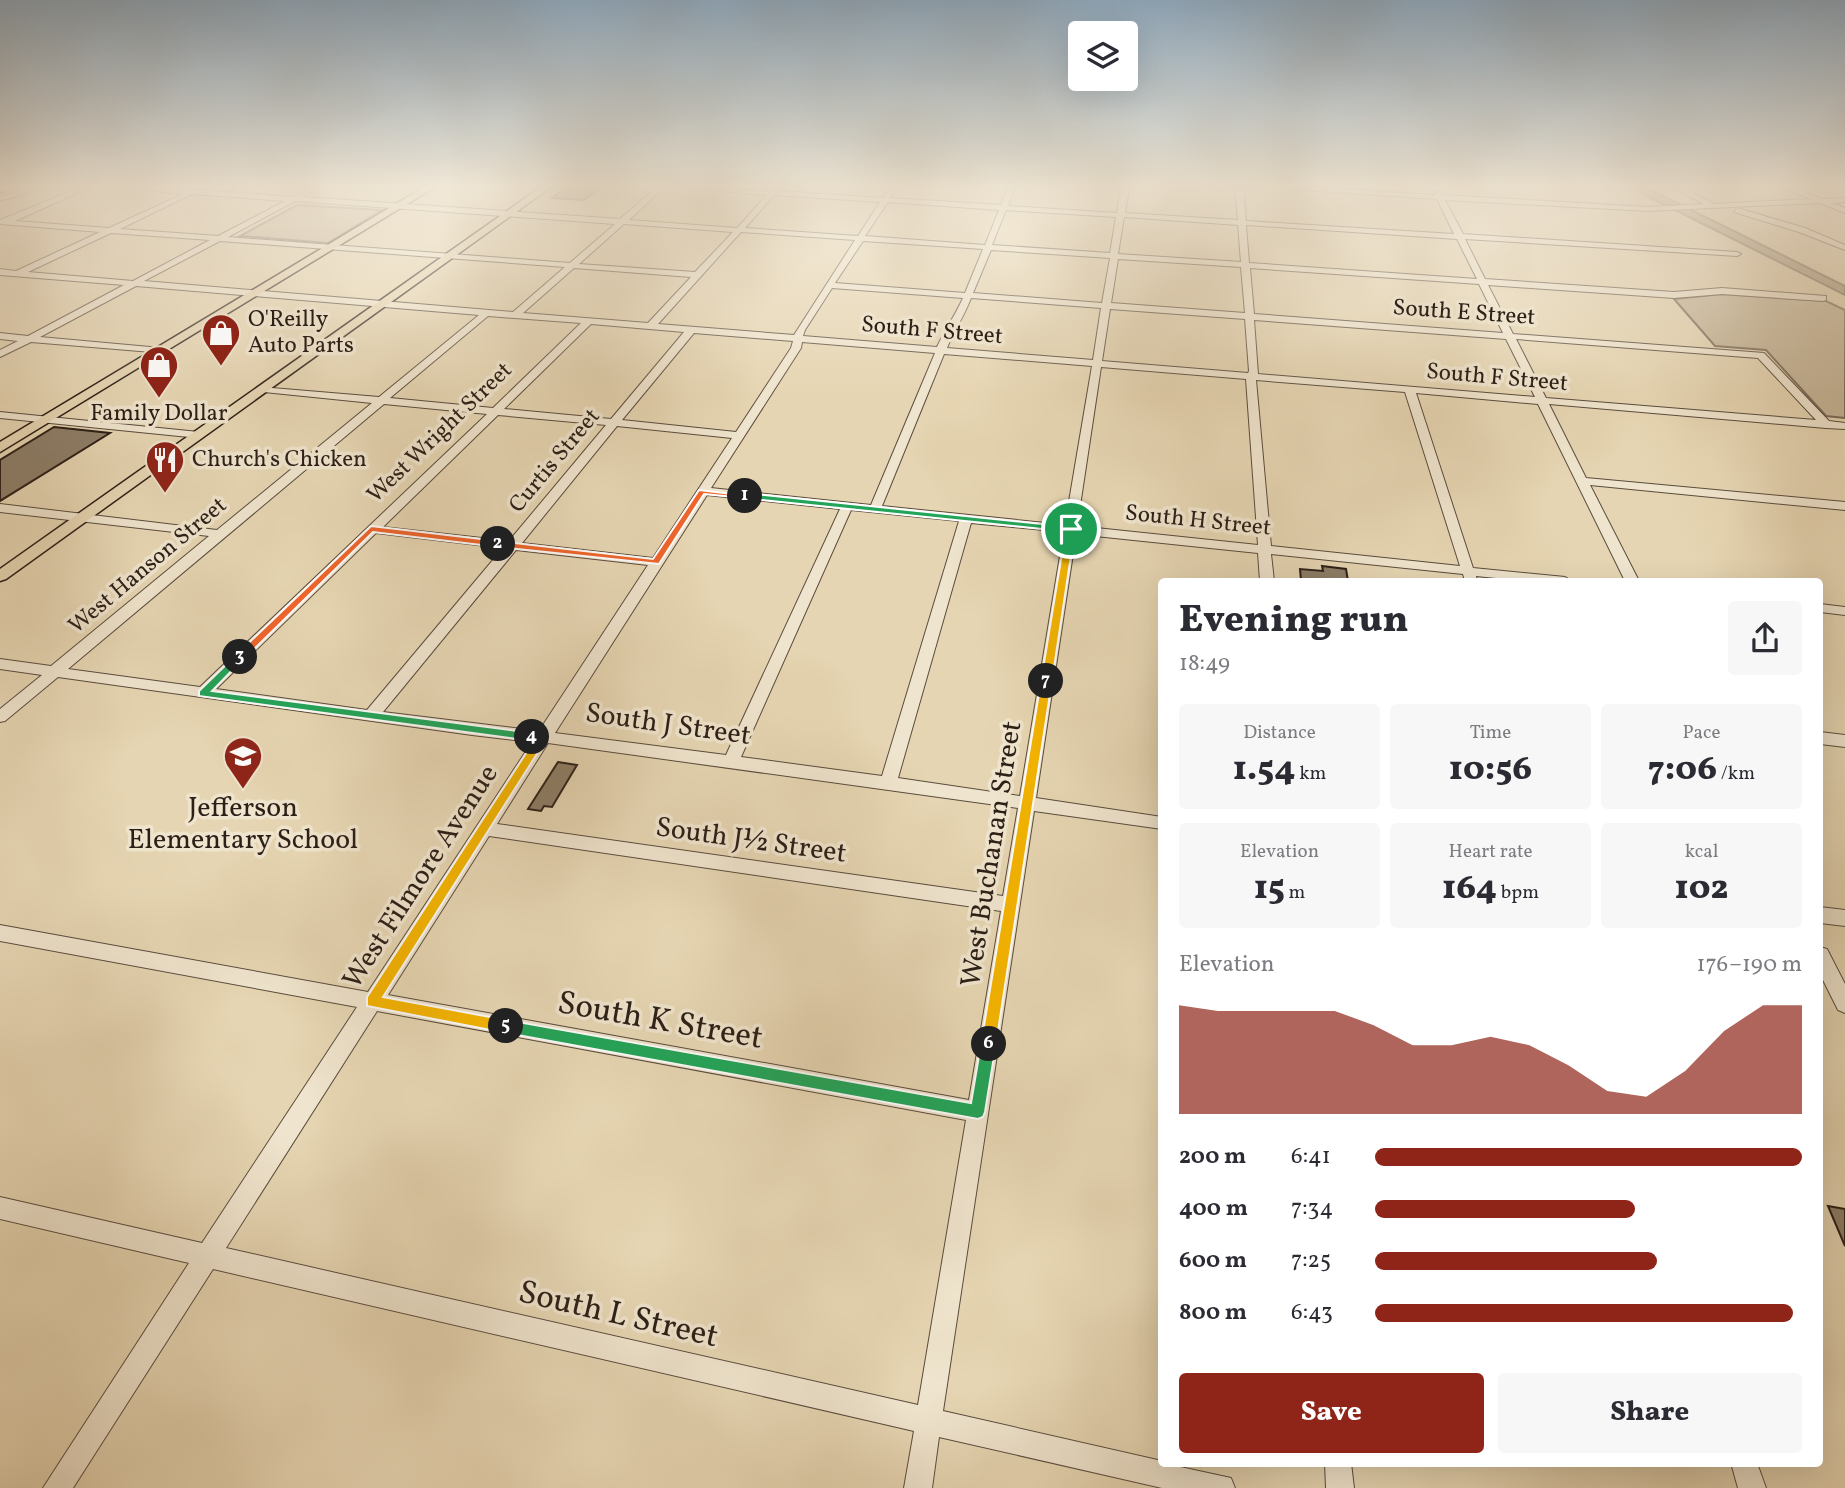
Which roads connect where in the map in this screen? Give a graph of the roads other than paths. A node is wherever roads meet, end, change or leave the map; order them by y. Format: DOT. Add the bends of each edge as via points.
graph roads {
  1 [pos="53,256"];
  2 [pos="185,256"];
  3 [pos="317,256"];
  4 [pos="450,256"];
  5 [pos="456,256"];
  6 [pos="583,256"];
  7 [pos="713,256"];
  8 [pos="848,256"];
  9 [pos="979,256"];
  10 [pos="1114,256"];
  11 [pos="1120,256"];
  12 [pos="1244,256"];
  13 [pos="1470,256"];
  14 [pos="573,265"];
  15 [pos="1245,265"];
  16 [pos="0,272"];
  17 [pos="16,274"];
  18 [pos="697,275"];
  19 [pos="0,281"];
  20 [pos="1482,281"];
  21 [pos="133,284"];
  22 [pos="829,285"];
  23 [pos="256,293"];
  24 [pos="964,295"];
  25 [pos="1823,298"];
  26 [pos="383,304"];
  27 [pos="1105,306"];
  28 [pos="485,313"];
  29 [pos="514,316"];
  30 [pos="1251,317"];
  31 [pos="588,322"];
  32 [pos="650,327"];
  33 [pos="691,330"];
  34 [pos="0,336"];
  35 [pos="1509,336"];
  36 [pos="29,338"];
  37 [pos="796,339"];
  38 [pos="161,351"];
  39 [pos="941,351"];
  40 [pos="0,354"];
  41 [pos="1096,364"];
  42 [pos="1251,377"];
  43 [pos="264,389"];
  44 [pos="1409,389"];
  45 [pos="382,400"];
  46 [pos="1542,401"];
  47 [pos="493,411"];
  48 [pos="0,415"];
  49 [pos="47,420"];
  50 [pos="615,423"];
  51 [pos="1826,425"];
  52 [pos="1845,426"];
  53 [pos="199,435"];
  54 [pos="738,435"];
  55 [pos="0,448"];
  56 [pos="1581,481"];
  57 [pos="702,491"];
  58 [pos="847,506"];
  59 [pos="1845,506"];
  60 [pos="0,508"];
  61 [pos="875,509"];
  62 [pos="83,517"];
  63 [pos="966,518"];
  64 [pos="371,529"];
  65 [pos="1071,529"];
  66 [pos="220,534"];
  67 [pos="512,546"];
  68 [pos="1264,550"];
  69 [pos="656,562"];
  70 [pos="0,576"];
  71 [pos="1469,576"];
  72 [pos="1267,578"];
  73 [pos="1507,578"];
  74 [pos="1630,578"];
  75 [pos="1823,608"];
  76 [pos="1845,611"];
  77 [pos="0,664"];
  78 [pos="54,672"];
  79 [pos="203,693"];
  80 [pos="371,716"];
  81 [pos="0,717"];
  82 [pos="542,738"];
  83 [pos="1823,738"];
  84 [pos="1845,741"];
  85 [pos="731,762"];
  86 [pos="888,783"];
  87 [pos="1027,804"];
  88 [pos="1158,821"];
  89 [pos="485,829"];
  90 [pos="1011,905"];
  91 [pos="1823,915"];
  92 [pos="1845,918"];
  93 [pos="0,933"];
  94 [pos="1823,961"];
  95 [pos="372,1002"];
  96 [pos="1845,1004"];
  97 [pos="978,1112"];
  98 [pos="0,1209"];
  99 [pos="208,1257"];
  100 [pos="929,1422"];
  101 [pos="1338,1467"];
  102 [pos="1745,1467"];
  103 [pos="57,1488"];
  104 [pos="918,1488"];
  105 [pos="1221,1488"];
  106 [pos="1340,1488"];
  107 [pos="1752,1488"];
  1 -- 17 [label="street"];
  2 -- 21 [label="street"];
  3 -- 23 [label="main road"];
  4 -- 26 [label="main road"];
  5 -- 14 [label="street"];
  6 -- 14 [label="street"];
  7 -- 18 [label="street"];
  8 -- 22 [label="street, West Filmore Avenue"];
  9 -- 24 [label="street"];
  10 -- 27 [label="street, West Buchanan Street"];
  11 -- 15 [label="street"];
  12 -- 15 [label="street"];
  13 -- 20 [label="street"];
  14 -- 18 [label="street"];
  14 -- 29 [label="street"];
  15 -- 20 [label="street"];
  15 -- 30 [label="street"];
  16 -- 17 [label="street, South F Street"];
  17 -- 19 [label="street"];
  17 -- 21 [label="street, South F Street"];
  18 -- 32 [label="street"];
  20 -- 25 [label="street" via="1674,295 1722,291"];
  20 -- 35 [label="street"];
  21 -- 23 [label="street, South F Street"];
  21 -- 36 [label="street"];
  22 -- 24 [label="street, South E Street"];
  22 -- 37 [label="street, West Filmore Avenue"];
  23 -- 26 [label="street, South F Street"];
  23 -- 38 [label="main road"];
  24 -- 27 [label="street, South E Street"];
  24 -- 39 [label="street" via="957,323 951,326"];
  26 -- 28 [label="street, South F Street"];
  26 -- 43 [label="main road"];
  27 -- 30 [label="street, South E Street"];
  27 -- 41 [label="street, West Buchanan Street"];
  28 -- 29 [label="street, South F Street"];
  28 -- 45 [label="street, West Hanson Street"];
  29 -- 31 [label="street, South F Street"];
  30 -- 35 [label="street, South E Street"];
  30 -- 42 [label="street"];
  31 -- 32 [label="street, South F Street"];
  31 -- 47 [label="street, West Wright Street"];
  32 -- 33 [label="street, South F Street"];
  33 -- 37 [label="street, South F Street"];
  33 -- 50 [label="street, Curtis Street"];
  34 -- 36 [label="street"];
  35 -- 46 [label="street"];
  35 -- 51 [label="street, South E Street" via="1761,355"];
  36 -- 38 [label="street"];
  36 -- 40 [label="street"];
  37 -- 39 [label="street, South F Street"];
  37 -- 54 [label="street, West Filmore Avenue" via="796,348"];
  38 -- 49 [label="main road"];
  39 -- 41 [label="street, South F Street"];
  39 -- 61 [label="street"];
  41 -- 42 [label="street, South F Street"];
  41 -- 65 [label="street, West Buchanan Street"];
  42 -- 44 [label="street, South F Street"];
  42 -- 68 [label="street"];
  43 -- 45 [label="street"];
  43 -- 53 [label="main road"];
  44 -- 46 [label="street, South F Street"];
  44 -- 71 [label="street"];
  45 -- 47 [label="street"];
  45 -- 66 [label="street, West Hanson Street"];
  46 -- 51 [label="street, South F Street"];
  46 -- 56 [label="street"];
  47 -- 50 [label="street"];
  47 -- 64 [label="street, West Wright Street"];
  48 -- 49 [label="street"];
  49 -- 53 [label="street"];
  49 -- 55 [label="main road"];
  50 -- 54 [label="street"];
  50 -- 67 [label="street, Curtis Street"];
  51 -- 52 [label="street, South F Street"];
  53 -- 62 [label="main road"];
  54 -- 57 [label="street, West Filmore Avenue"];
  56 -- 59 [label="street"];
  56 -- 74 [label="street"];
  57 -- 58 [label="street, South H Street"];
  57 -- 69 [label="street, West Filmore Avenue"];
  58 -- 61 [label="street, South H Street"];
  58 -- 85 [label="street"];
  60 -- 62 [label="street"];
  61 -- 63 [label="street, South H Street"];
  62 -- 66 [label="street"];
  62 -- 70 [label="main road"];
  63 -- 65 [label="street, South H Street"];
  63 -- 86 [label="street"];
  64 -- 67 [label="street"];
  64 -- 79 [label="street, West Wright Street"];
  65 -- 68 [label="street, South H Street"];
  65 -- 87 [label="street, West Buchanan Street"];
  66 -- 78 [label="street, West Hanson Street"];
  67 -- 69 [label="street"];
  67 -- 80 [label="street, Curtis Street"];
  68 -- 71 [label="street, South H Street"];
  68 -- 72 [label="street"];
  69 -- 82 [label="street, West Filmore Avenue"];
  71 -- 73 [label="street, South H Street"];
  75 -- 76 [label="street"];
  77 -- 78 [label="street, South J Street"];
  78 -- 79 [label="street, South J Street"];
  78 -- 81 [label="street, West Hanson Street"];
  79 -- 80 [label="street, South J Street"];
  80 -- 82 [label="street, South J Street"];
  82 -- 85 [label="street, South J Street"];
  82 -- 89 [label="street, West Filmore Avenue"];
  83 -- 84 [label="street"];
  85 -- 86 [label="street, South J Street"];
  86 -- 87 [label="street, South J Street"];
  87 -- 88 [label="street, South J Street"];
  87 -- 90 [label="street, West Buchanan Street"];
  89 -- 90 [label="street, South J½ Street"];
  89 -- 95 [label="street, West Filmore Avenue"];
  90 -- 97 [label="street, West Buchanan Street"];
  91 -- 92 [label="street"];
  93 -- 95 [label="street, South K Street"];
  94 -- 96 [label="street"];
  95 -- 97 [label="street, South K Street"];
  95 -- 99 [label="street, West Filmore Avenue"];
  97 -- 100 [label="street, West Buchanan Street"];
  98 -- 99 [label="street, South L Street"];
  99 -- 100 [label="street, South L Street"];
  99 -- 103 [label="street, West Filmore Avenue"];
  100 -- 104 [label="street, West Buchanan Street"];
  100 -- 105 [label="street, South L Street"];
  101 -- 106 [label="street"];
  102 -- 107 [label="street"];
}
